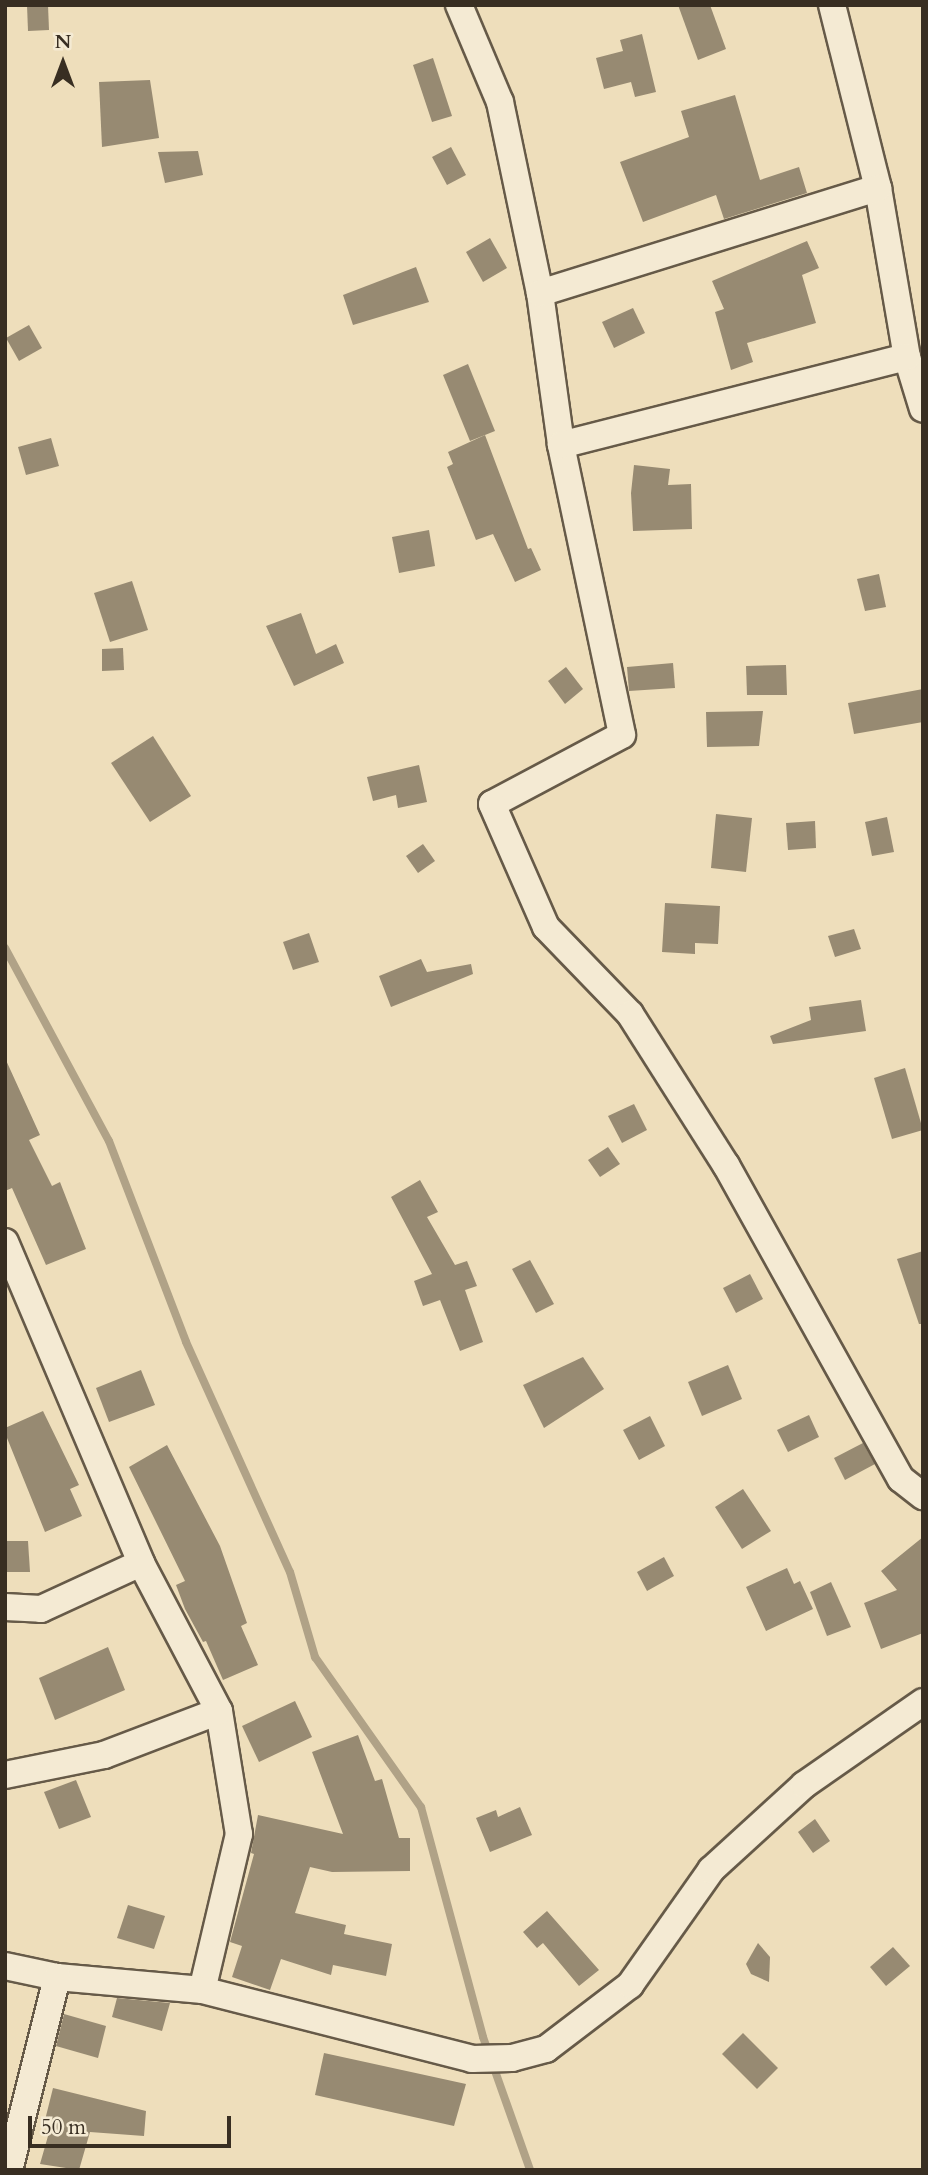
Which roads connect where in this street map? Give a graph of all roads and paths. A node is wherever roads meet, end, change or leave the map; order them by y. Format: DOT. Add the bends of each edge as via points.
graph roads {
  1 [pos="458,5"];
  2 [pos="832,5"];
  3 [pos="878,188"];
  4 [pos="540,293"];
  5 [pos="907,357"];
  6 [pos="923,409"];
  7 [pos="561,445"];
  8 [pos="5,1242"];
  9 [pos="923,1496"];
  10 [pos="141,1563"];
  11 [pos="5,1607"];
  12 [pos="923,1702"];
  13 [pos="219,1711"];
  14 [pos="5,1775"];
  15 [pos="5,1966"];
  16 [pos="57,1977"];
  17 [pos="202,1990"];
  18 [pos="12,2128"];
  19 [pos="9,2170"];
  1 -- 4 [label="street" via="500,102"];
  2 -- 3 [label="street"];
  3 -- 4 [label="street"];
  3 -- 5 [label="street"];
  4 -- 7 [label="street"];
  5 -- 6 [label="street"];
  5 -- 7 [label="street"];
  7 -- 9 [label="street" via="622,735 492,804 547,927 630,1014 726,1165 901,1479"];
  8 -- 10 [label="street"];
  10 -- 11 [label="street" via="41,1609"];
  10 -- 13 [label="street"];
  12 -- 17 [label="street" via="803,1785 711,1870 630,1984 547,2049 512,2058 472,2059"];
  13 -- 14 [label="street" via="104,1755"];
  13 -- 17 [label="street" via="239,1834"];
  15 -- 16 [label="street"];
  16 -- 17 [label="street"];
  16 -- 18 [label="street"];
  18 -- 19 [label="street"];
}
